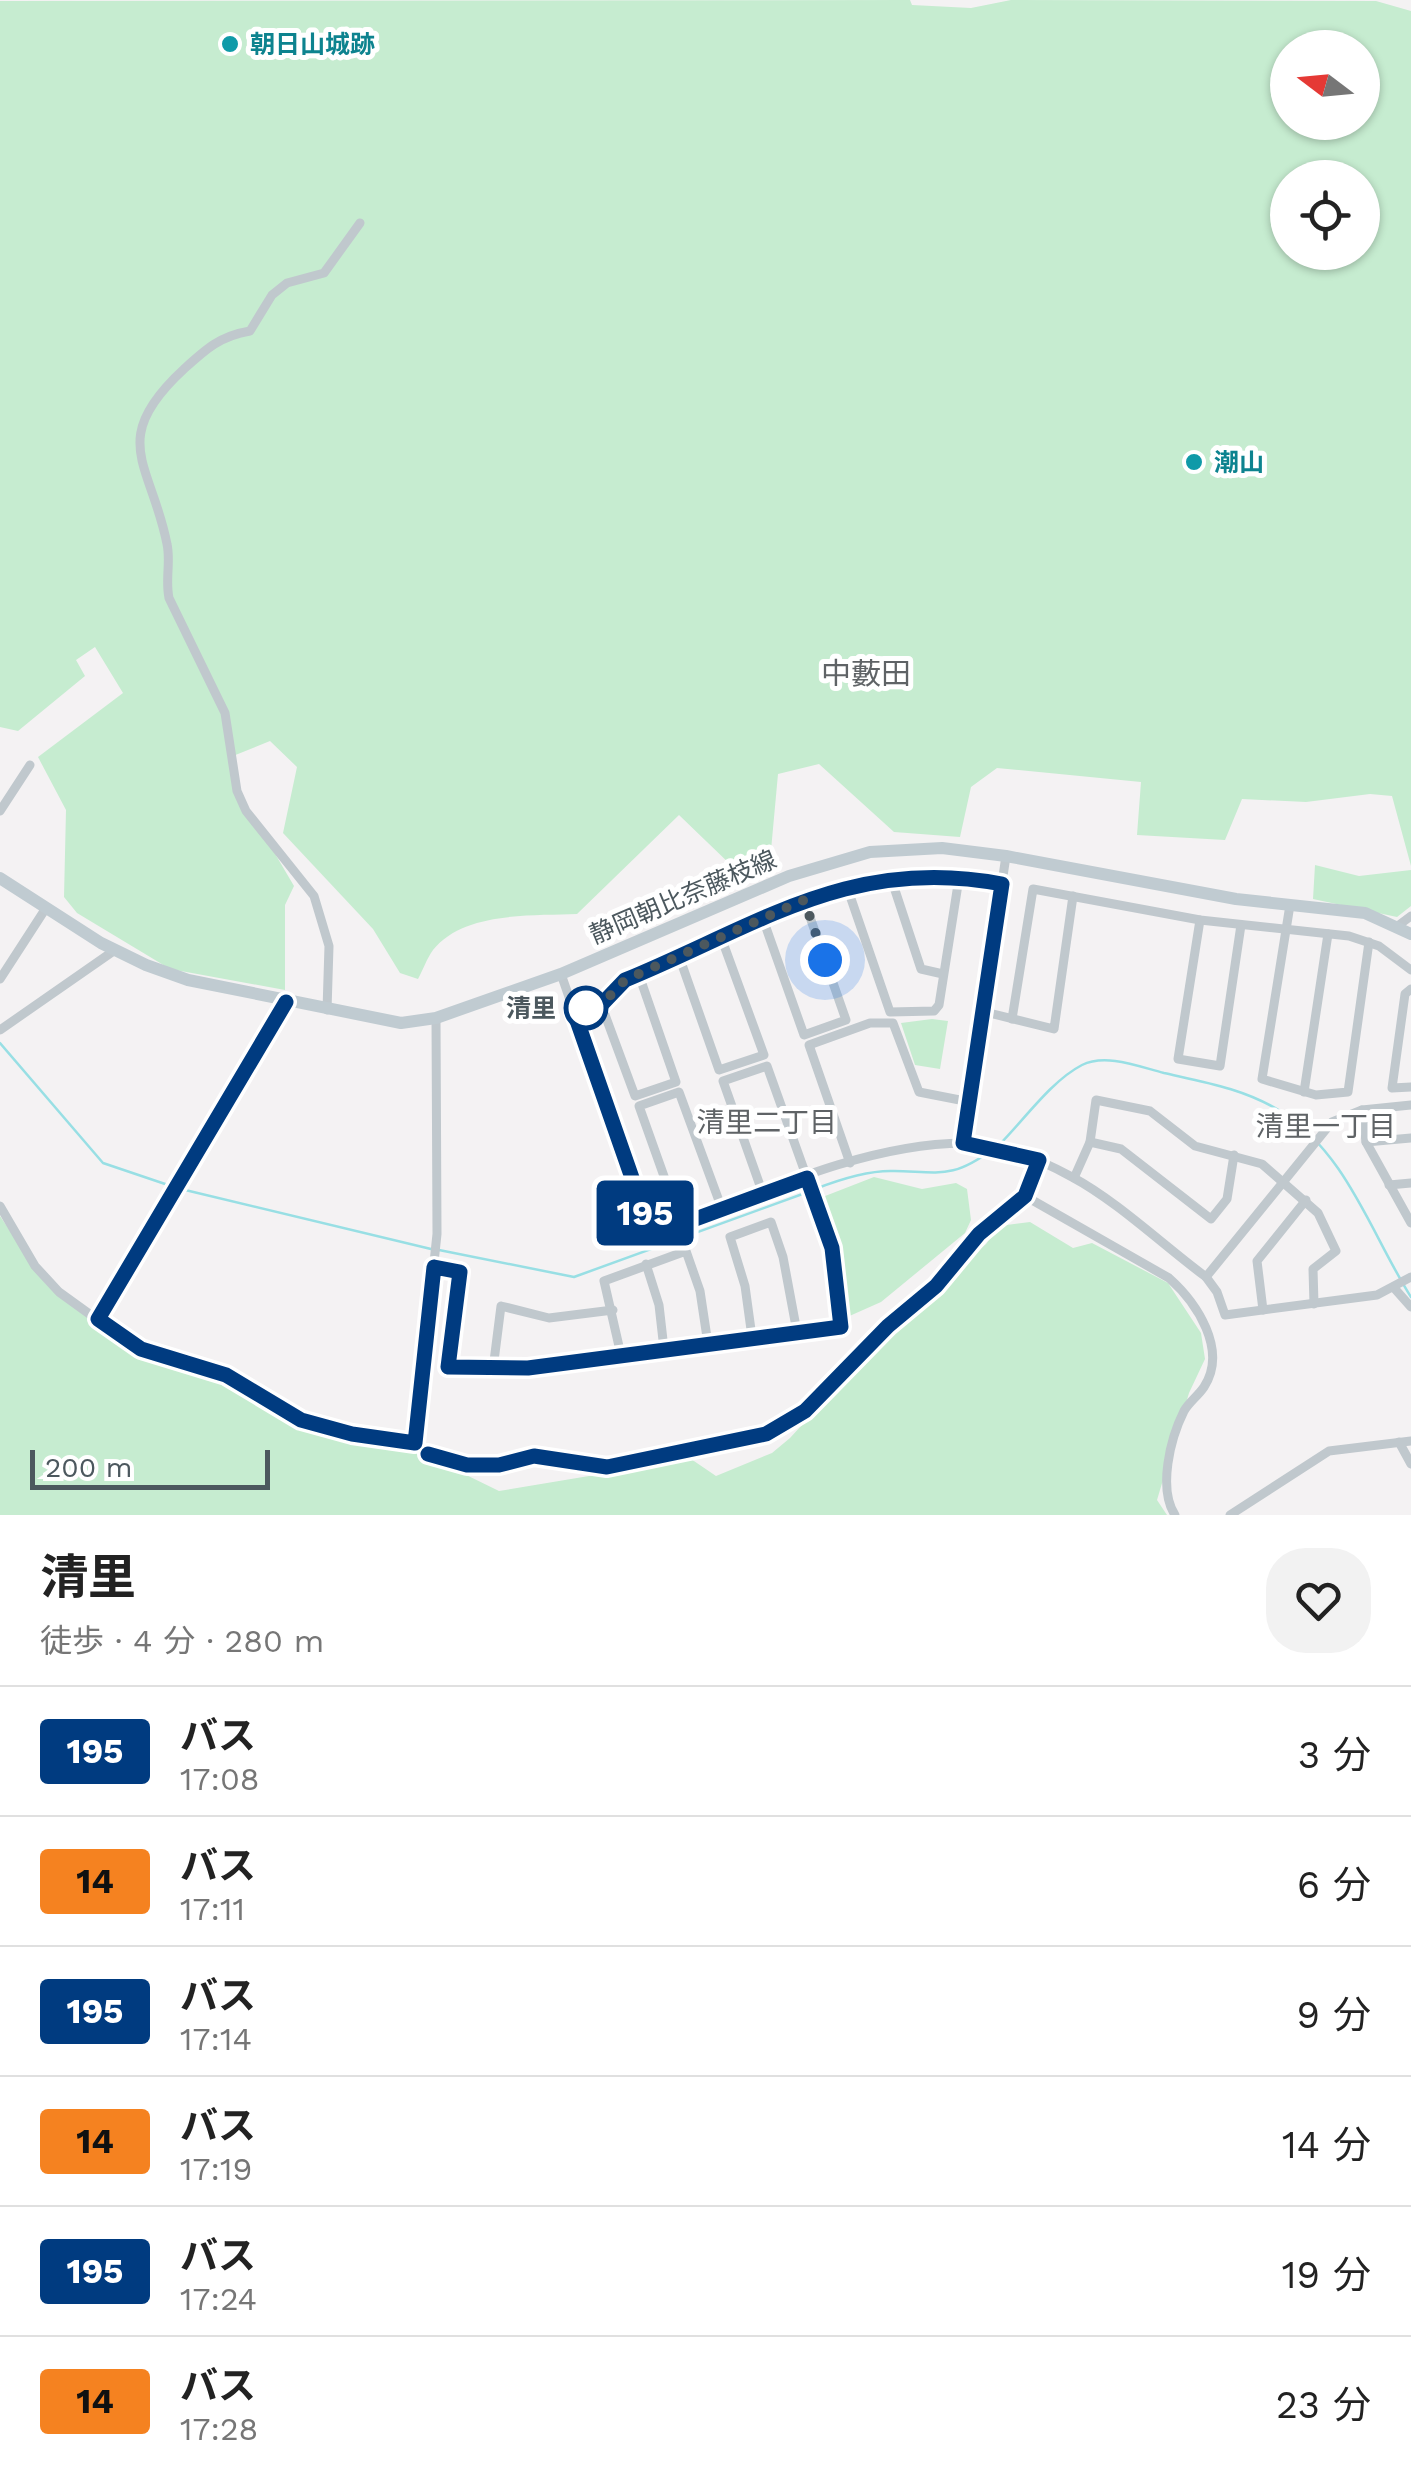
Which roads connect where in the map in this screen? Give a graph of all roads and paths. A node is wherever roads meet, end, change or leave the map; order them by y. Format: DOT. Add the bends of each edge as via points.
graph roads {
  1 [pos="360,223"];
  2 [pos="30,765"];
  3 [pos="0,811"];
  4 [pos="1006,856"];
  5 [pos="0,878"];
  6 [pos="891,878"];
  7 [pos="959,878"];
  8 [pos="1002,884"];
  9 [pos="846,887"];
  10 [pos="1073,896"];
  11 [pos="804,900"];
  12 [pos="1290,905"];
  13 [pos="46,908"];
  14 [pos="1411,916"];
  15 [pos="763,918"];
  16 [pos="1200,920"];
  17 [pos="1241,925"];
  18 [pos="1399,925"];
  19 [pos="1285,931"];
  20 [pos="1328,934"];
  21 [pos="1411,934"];
  22 [pos="721,937"];
  23 [pos="1369,942"];
  24 [pos="115,950"];
  25 [pos="680,958"];
  26 [pos="1411,970"];
  27 [pos="561,974"];
  28 [pos="639,974"];
  29 [pos="943,974"];
  30 [pos="0,979"];
  31 [pos="1411,990"];
  32 [pos="286,1002"];
  33 [pos="602,1004"];
  34 [pos="327,1010"];
  35 [pos="574,1012"];
  36 [pos="985,1012"];
  37 [pos="436,1018"];
  38 [pos="1012,1019"];
  39 [pos="1,1028"];
  40 [pos="1411,1087"];
  41 [pos="1304,1092"];
  42 [pos="970,1102"];
  43 [pos="1411,1105"];
  44 [pos="1362,1110"];
  45 [pos="1411,1138"];
  46 [pos="1090,1142"];
  47 [pos="1366,1142"];
  48 [pos="963,1143"];
  49 [pos="1234,1155"];
  50 [pos="1039,1160"];
  51 [pos="850,1163"];
  52 [pos="807,1178"];
  53 [pos="1074,1178"];
  54 [pos="1284,1179"];
  55 [pos="1411,1183"];
  56 [pos="1389,1185"];
  57 [pos="764,1194"];
  58 [pos="1025,1196"];
  59 [pos="1306,1200"];
  60 [pos="0,1206"];
  61 [pos="722,1209"];
  62 [pos="1411,1223"];
  63 [pos="681,1224"];
  64 [pos="435,1262"];
  65 [pos="646,1264"];
  66 [pos="1206,1277"];
  67 [pos="1411,1277"];
  68 [pos="1394,1289"];
  69 [pos="1314,1304"];
  70 [pos="1411,1308"];
  71 [pos="613,1310"];
  72 [pos="1263,1310"];
  73 [pos="98,1319"];
  74 [pos="797,1332"];
  75 [pos="752,1337"];
  76 [pos="708,1344"];
  77 [pos="664,1349"];
  78 [pos="621,1354"];
  79 [pos="493,1369"];
  80 [pos="1411,1440"];
  81 [pos="1399,1442"];
  82 [pos="415,1443"];
  83 [pos="1411,1464"];
  84 [pos="1175,1515"];
  85 [pos="1230,1515"];
  1 -- 34 [label="street" via="324,273 287,283 250,330 224,335 163,389 138,439 168,548 169,598 225,713 237,791 323,918"];
  2 -- 3 [label="street"];
  4 -- 8 [label="street"];
  4 -- 12 [label="main road, 静岡朝比奈藤枝線"];
  4 -- 27 [label="main road, 静岡朝比奈藤枝線" via="942,848 837,859"];
  5 -- 13 [label="main road, 静岡朝比奈藤枝線"];
  6 -- 7 [label="street"];
  6 -- 9 [label="street"];
  6 -- 29 [label="street" via="921,970"];
  7 -- 8 [label="street"];
  7 -- 29 [label="street"];
  8 -- 36 [label="street"];
  9 -- 11 [label="street"];
  9 -- 29 [label="street" via="890,1012 934,1011"];
  10 -- 16 [label="street"];
  10 -- 38 [label="street" via="1033,888"];
  10 -- 38 [label="street" via="1054,1029"];
  11 -- 15 [label="street"];
  11 -- 15 [label="street" via="846,1020 804,1035"];
  12 -- 18 [label="main road, 静岡朝比奈藤枝線" via="1355,911"];
  12 -- 19 [label="street"];
  13 -- 24 [label="main road, 静岡朝比奈藤枝線"];
  13 -- 30 [label="street"];
  14 -- 18 [label="street"];
  15 -- 22 [label="street"];
  16 -- 17 [label="street"];
  16 -- 17 [label="street" via="1178,1060 1220,1066"];
  17 -- 19 [label="street"];
  18 -- 21 [label="main road, 静岡朝比奈藤枝線"];
  19 -- 20 [label="street"];
  19 -- 41 [label="street" via="1262,1079"];
  20 -- 23 [label="street"];
  20 -- 41 [label="street"];
  22 -- 25 [label="street"];
  22 -- 25 [label="street" via="764,1056 719,1070"];
  23 -- 26 [label="street"];
  23 -- 41 [label="street" via="1348,1092"];
  24 -- 32 [label="main road, 静岡朝比奈藤枝線" via="188,980"];
  24 -- 39 [label="street"];
  25 -- 28 [label="street"];
  27 -- 35 [label="street"];
  27 -- 37 [label="main road, 静岡朝比奈藤枝線"];
  28 -- 33 [label="street"];
  28 -- 33 [label="street" via="676,1082 634,1096"];
  31 -- 40 [label="street" via="1405,994 1392,1088"];
  32 -- 34 [label="main road, 静岡朝比奈藤枝線"];
  32 -- 73 [label="street"];
  33 -- 35 [label="street"];
  34 -- 37 [label="main road, 静岡朝比奈藤枝線" via="386,1022"];
  35 -- 63 [label="street" via="652,1235"];
  36 -- 38 [label="street"];
  36 -- 42 [label="street"];
  37 -- 64 [label="street"];
  42 -- 48 [label="street"];
  42 -- 51 [label="street" via="919,1092 893,1023 870,1023 808,1045"];
  43 -- 44 [label="street"];
  44 -- 47 [label="street"];
  44 -- 54 [label="street" via="1332,1122"];
  45 -- 47 [label="street"];
  46 -- 49 [label="street" via="1096,1100 1150,1112 1195,1146"];
  46 -- 49 [label="street" via="1120,1149 1212,1219 1226,1199"];
  46 -- 53 [label="street"];
  47 -- 56 [label="street"];
  48 -- 50 [label="street"];
  48 -- 51 [label="street"];
  49 -- 54 [label="street" via="1252,1158"];
  50 -- 53 [label="street"];
  50 -- 58 [label="street"];
  51 -- 52 [label="street"];
  52 -- 57 [label="street"];
  52 -- 57 [label="street" via="767,1066 724,1081"];
  52 -- 74 [label="street" via="832,1248 841,1327"];
  53 -- 66 [label="street"];
  54 -- 59 [label="street"];
  54 -- 66 [label="street"];
  55 -- 56 [label="street"];
  56 -- 62 [label="street"];
  57 -- 61 [label="street"];
  58 -- 82 [label="street" via="805,1411 766,1434 607,1467 534,1456 467,1465 428,1454"];
  58 -- 84 [label="street" via="1169,1278 1209,1334 1210,1373 1183,1413 1166,1478 1166,1502"];
  59 -- 69 [label="street" via="1336,1251 1313,1268"];
  59 -- 72 [label="street" via="1257,1261"];
  60 -- 73 [label="street" via="35,1266"];
  61 -- 63 [label="street"];
  61 -- 63 [label="street" via="679,1092 639,1106"];
  64 -- 79 [label="street" via="460,1272 448,1367"];
  64 -- 82 [label="street"];
  65 -- 71 [label="street" via="604,1281"];
  65 -- 76 [label="street" via="686,1251"];
  65 -- 77 [label="street"];
  66 -- 72 [label="street" via="1225,1315"];
  67 -- 68 [label="street"];
  68 -- 69 [label="street"];
  68 -- 70 [label="street"];
  69 -- 72 [label="street"];
  71 -- 78 [label="street"];
  71 -- 79 [label="street" via="549,1318 501,1306"];
  73 -- 82 [label="street" via="141,1349 226,1375 301,1420"];
  74 -- 75 [label="street"];
  74 -- 75 [label="street" via="770,1222 730,1237"];
  75 -- 76 [label="street"];
  76 -- 77 [label="street"];
  77 -- 78 [label="street"];
  78 -- 79 [label="street"];
  80 -- 81 [label="street"];
  81 -- 83 [label="street"];
  81 -- 85 [label="street" via="1329,1451"];
}
